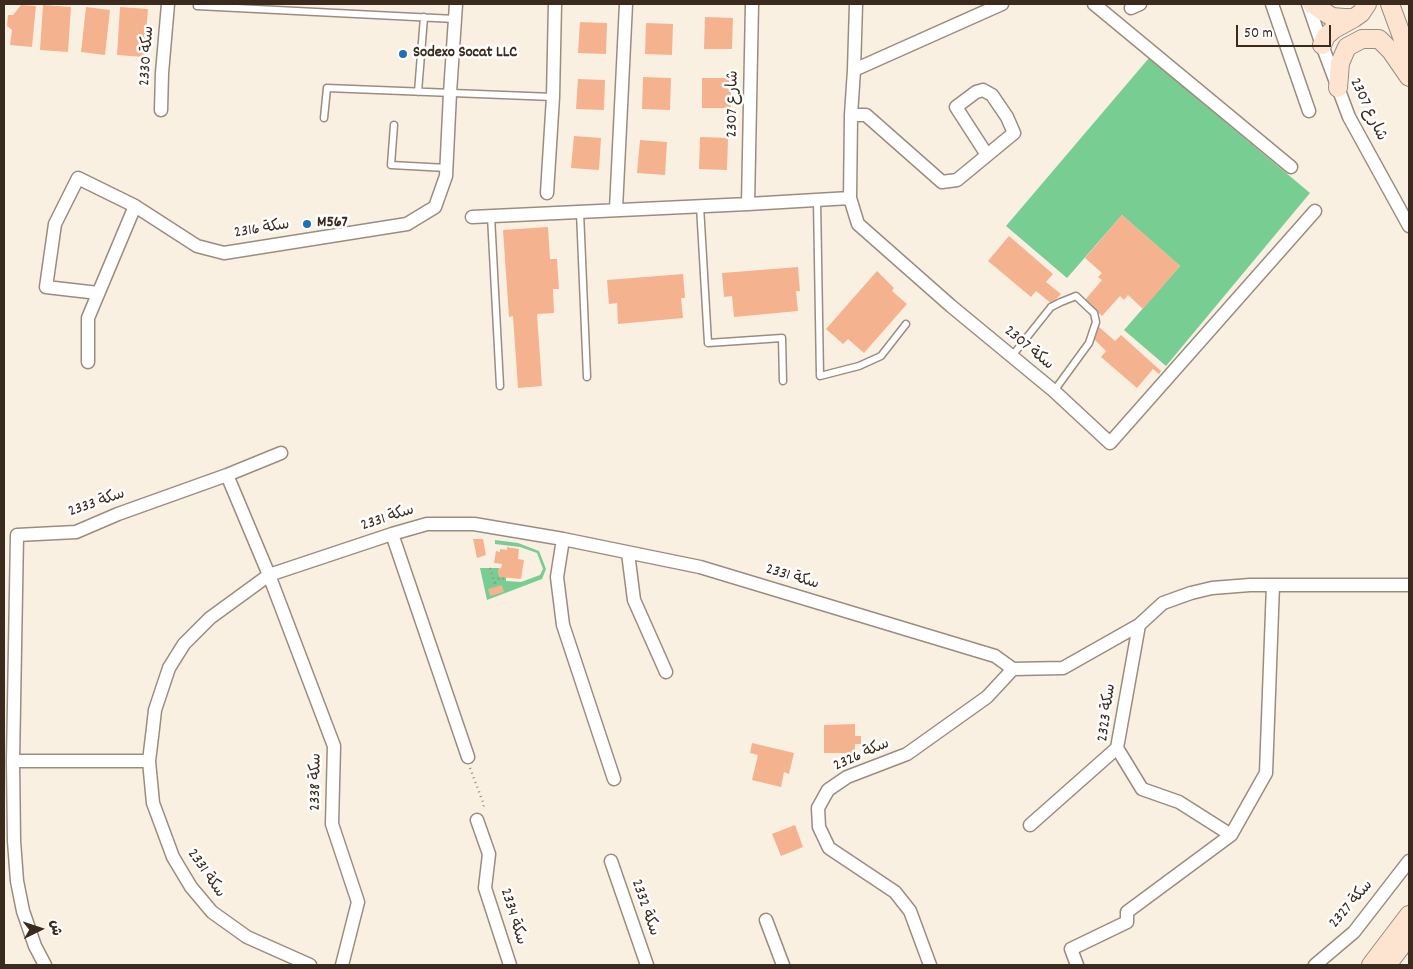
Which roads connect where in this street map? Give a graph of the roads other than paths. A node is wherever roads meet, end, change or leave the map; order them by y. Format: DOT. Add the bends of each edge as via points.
graph roads {
  1 [pos="168,4"];
  2 [pos="456,4"];
  3 [pos="555,4"];
  4 [pos="626,4"];
  5 [pos="752,4"];
  6 [pos="856,4"];
  7 [pos="1002,4"];
  8 [pos="1094,4"];
  9 [pos="1272,4"];
  10 [pos="1308,4"];
  11 [pos="1312,4"];
  12 [pos="1366,4"];
  13 [pos="1390,4"];
  14 [pos="197,6"];
  15 [pos="424,17"];
  16 [pos="1354,18"];
  17 [pos="455,19"];
  18 [pos="1322,45"];
  19 [pos="1409,56"];
  20 [pos="854,70"];
  21 [pos="1409,77"];
  22 [pos="1338,88"];
  23 [pos="418,92"];
  24 [pos="450,94"];
  25 [pos="553,97"];
  26 [pos="161,110"];
  27 [pos="1309,111"];
  28 [pos="851,115"];
  29 [pos="324,118"];
  30 [pos="394,125"];
  31 [pos="987,155"];
  32 [pos="1291,167"];
  33 [pos="447,168"];
  34 [pos="547,193"];
  35 [pos="850,198"];
  36 [pos="817,200"];
  37 [pos="748,204"];
  38 [pos="135,206"];
  39 [pos="700,206"];
  40 [pos="616,209"];
  41 [pos="1315,211"];
  42 [pos="580,212"];
  43 [pos="491,216"];
  44 [pos="472,217"];
  45 [pos="1409,226"];
  46 [pos="98,293"];
  47 [pos="906,324"];
  48 [pos="1012,356"];
  49 [pos="88,362"];
  50 [pos="587,377"];
  51 [pos="784,381"];
  52 [pos="500,386"];
  53 [pos="1054,392"];
  54 [pos="281,453"];
  55 [pos="227,475"];
  56 [pos="392,534"];
  57 [pos="563,539"];
  58 [pos="628,553"];
  59 [pos="269,575"];
  60 [pos="1273,585"];
  61 [pos="1409,585"];
  62 [pos="1139,625"];
  63 [pos="1013,669"];
  64 [pos="666,672"];
  65 [pos="1118,748"];
  66 [pos="468,757"];
  67 [pos="13,761"];
  68 [pos="149,761"];
  69 [pos="614,779"];
  70 [pos="476,820"];
  71 [pos="1030,825"];
  72 [pos="1231,834"];
  73 [pos="611,861"];
  74 [pos="1409,861"];
  75 [pos="1409,915"];
  76 [pos="766,920"];
  77 [pos="1409,936"];
  78 [pos="45,965"];
  79 [pos="310,965"];
  80 [pos="342,965"];
  81 [pos="510,965"];
  82 [pos="647,965"];
  83 [pos="783,965"];
  84 [pos="930,965"];
  85 [pos="1077,965"];
  86 [pos="1315,965"];
  87 [pos="1371,965"];
  88 [pos="1387,965"];
  1 -- 26 [label="street, سكة 2330"];
  2 -- 17 [label="street, 2316 سكة"];
  3 -- 25 [label="street"];
  4 -- 40 [label="street"];
  5 -- 37 [label="street, 2307 شارع"];
  6 -- 20 [label="street, سكة 2307"];
  7 -- 20 [label="street"];
  8 -- 32 [label="street"];
  9 -- 27 [label="street"];
  10 -- 18 [label="street, 2307 شارع"];
  11 -- 16 [label="main road" via="1332,17"];
  12 -- 16 [label="main road"];
  13 -- 19 [label="main road"];
  14 -- 15 [label="lane"];
  15 -- 17 [label="lane"];
  15 -- 23 [label="lane"];
  16 -- 18 [label="main road" via="1334,29"];
  17 -- 24 [label="street, 2316 سكة"];
  18 -- 22 [label="street, 2307 شارع"];
  20 -- 28 [label="street, سكة 2307"];
  21 -- 22 [label="main road" via="1391,50 1379,40 1362,39 1347,47 1340,63"];
  22 -- 45 [label="street, 2307 شارع" via="1350,117"];
  23 -- 24 [label="lane"];
  23 -- 29 [label="lane" via="327,88"];
  24 -- 25 [label="lane"];
  24 -- 33 [label="street, 2316 سكة"];
  25 -- 34 [label="street"];
  28 -- 31 [label="street" via="866,115 942,182 957,180"];
  28 -- 35 [label="street, سكة 2307"];
  30 -- 33 [label="lane" via="391,165"];
  31 -- 31 [label="street" via="956,107 983,90 992,95 1014,133"];
  33 -- 38 [label="street, 2316 سكة" via="435,207 407,224 224,253 197,246"];
  35 -- 36 [label="street"];
  35 -- 48 [label="street, سكة 2307" via="858,224"];
  36 -- 37 [label="street"];
  36 -- 47 [label="lane" via="820,376 859,366 880,356"];
  37 -- 39 [label="street"];
  38 -- 46 [label="street"];
  38 -- 46 [label="street, 2316 سكة" via="78,178 55,224 46,287"];
  39 -- 40 [label="street"];
  39 -- 51 [label="lane" via="708,343 782,338"];
  40 -- 42 [label="street"];
  41 -- 53 [label="street, سكة 2307" via="1110,443"];
  42 -- 43 [label="street"];
  42 -- 50 [label="lane"];
  43 -- 44 [label="street"];
  43 -- 52 [label="lane"];
  46 -- 49 [label="street" via="88,318"];
  48 -- 53 [label="street, سكة 2307"];
  48 -- 53 [label="lane" via="1052,307 1076,296 1094,313 1096,322 1089,342"];
  54 -- 55 [label="street, سكة 2333"];
  55 -- 59 [label="street"];
  55 -- 67 [label="street, سكة 2333" via="76,532 17,535"];
  56 -- 57 [label="street, سكة 2331" via="426,524 474,524"];
  56 -- 59 [label="street, سكة 2331"];
  56 -- 66 [label="street"];
  57 -- 58 [label="street, سكة 2331"];
  57 -- 69 [label="street" via="557,577 563,625"];
  58 -- 63 [label="street, سكة 2331" via="700,567 995,656"];
  58 -- 64 [label="street" via="634,600"];
  59 -- 68 [label="street, سكة 2331" via="210,618 184,644 169,668 155,710"];
  59 -- 80 [label="street, سكة 2338" via="334,746 332,824 358,902"];
  60 -- 61 [label="street"];
  60 -- 62 [label="street" via="1212,588 1191,593 1163,603"];
  60 -- 72 [label="street" via="1266,773"];
  62 -- 63 [label="street" via="1063,668"];
  62 -- 65 [label="street, سكة 2323"];
  63 -- 84 [label="street, سكة 2326" via="987,697 908,754 847,777 828,790 818,808 819,827 829,848 895,892 910,911"];
  65 -- 71 [label="street"];
  65 -- 72 [label="street, سكة 2323" via="1142,789 1179,802"];
  67 -- 68 [label="street"];
  67 -- 78 [label="street, سكة 2333" via="17,881 23,911"];
  68 -- 79 [label="street, سكة 2331" via="153,803 173,857 196,893 212,912 247,937"];
  70 -- 81 [label="street, سكة 2334" via="489,854 485,888"];
  72 -- 85 [label="street" via="1127,912 1127,922 1071,950"];
  73 -- 82 [label="street, سكة 2332"];
  74 -- 86 [label="street, سكة 2327" via="1354,932"];
  75 -- 87 [label="main road"];
  76 -- 83 [label="street"];
  77 -- 88 [label="main road"];
}
